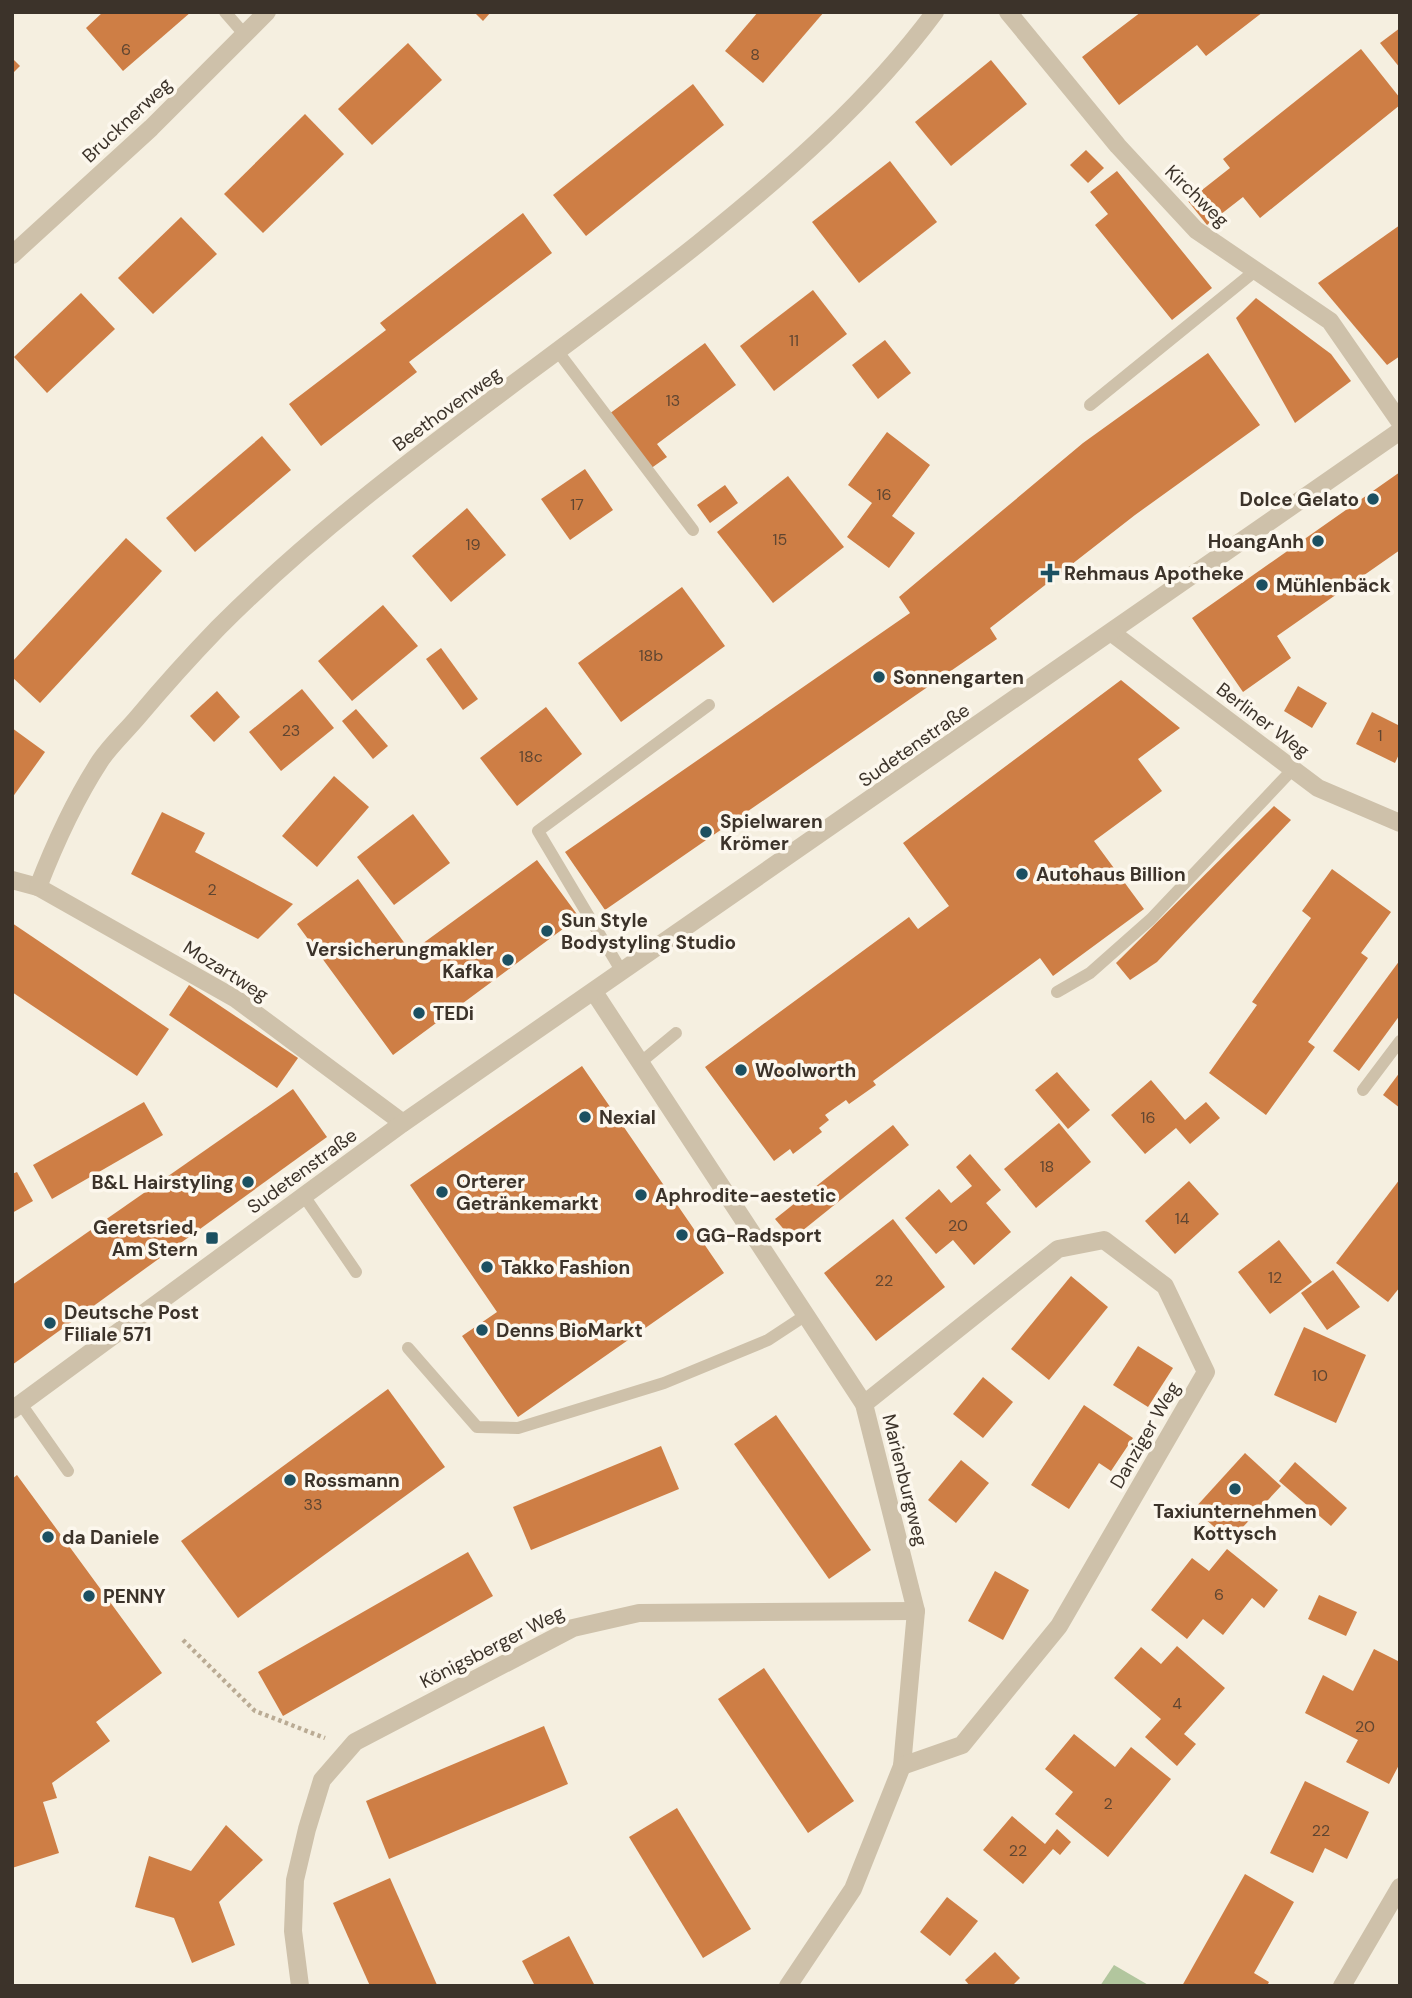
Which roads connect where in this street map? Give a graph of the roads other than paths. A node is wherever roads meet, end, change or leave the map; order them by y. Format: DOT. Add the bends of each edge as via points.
graph roads {
  1 [pos="225,12"];
  2 [pos="267,12"];
  3 [pos="935,12"];
  4 [pos="1008,12"];
  5 [pos="244,35"];
  6 [pos="12,255"];
  7 [pos="1255,271"];
  8 [pos="559,353"];
  9 [pos="1090,404"];
  10 [pos="1400,422"];
  11 [pos="1400,431"];
  12 [pos="693,530"];
  13 [pos="1112,633"];
  14 [pos="709,705"];
  15 [pos="1293,769"];
  16 [pos="1400,823"];
  17 [pos="12,880"];
  18 [pos="38,887"];
  19 [pos="622,972"];
  20 [pos="594,992"];
  21 [pos="1057,992"];
  22 [pos="676,1033"];
  23 [pos="1400,1041"];
  24 [pos="641,1062"];
  25 [pos="1363,1090"];
  26 [pos="402,1123"];
  27 [pos="304,1196"];
  28 [pos="356,1272"];
  29 [pos="806,1315"];
  30 [pos="408,1348"];
  31 [pos="864,1404"];
  32 [pos="16,1407"];
  33 [pos="68,1471"];
  34 [pos="916,1611"];
  35 [pos="902,1766"];
  36 [pos="1400,1886"];
  37 [pos="300,1986"];
  38 [pos="788,1986"];
  39 [pos="1342,1986"];
  1 -- 5 [label="lane"];
  2 -- 5 [label="street, Brucknerweg"];
  3 -- 8 [label="street, Beethovenweg" via="901,59 827,135"];
  4 -- 7 [label="street, Kirchweg" via="1118,146 1196,230"];
  5 -- 6 [label="street, Brucknerweg" via="152,128"];
  7 -- 9 [label="lane"];
  7 -- 10 [label="street, Kirchweg" via="1330,321"];
  8 -- 12 [label="lane"];
  8 -- 18 [label="street, Beethovenweg" via="384,481 265,581 189,657 101,759 61,829"];
  11 -- 13 [label="street, Sudetenstraße"];
  13 -- 15 [label="street, Berliner Weg"];
  13 -- 19 [label="street, Sudetenstraße"];
  14 -- 19 [label="lane" via="538,831"];
  15 -- 16 [label="street, Berliner Weg" via="1318,788"];
  15 -- 21 [label="lane" via="1151,919 1090,973"];
  17 -- 18 [label="street, Mozartweg"];
  18 -- 26 [label="street, Mozartweg" via="236,999"];
  19 -- 20 [label="street, Sudetenstraße"];
  20 -- 24 [label="street, Marienburgweg"];
  20 -- 26 [label="street, Sudetenstraße"];
  22 -- 24 [label="lane"];
  23 -- 25 [label="lane"];
  24 -- 29 [label="street, Marienburgweg"];
  26 -- 27 [label="street, Sudetenstraße"];
  27 -- 28 [label="lane"];
  27 -- 32 [label="street, Sudetenstraße"];
  29 -- 30 [label="lane" via="768,1340 664,1383 518,1429 477,1427"];
  29 -- 31 [label="street, Marienburgweg"];
  31 -- 34 [label="street, Marienburgweg"];
  31 -- 35 [label="street, Danziger Weg" via="1058,1249 1104,1240 1165,1286 1206,1372 1059,1626 961,1745"];
  32 -- 33 [label="lane"];
  34 -- 35 [label="street, Marienburgweg"];
  34 -- 37 [label="street, Königsberger Weg" via="639,1613 573,1628 367,1735 321,1780 295,1880 293,1931"];
  35 -- 38 [label="street, Marienburgweg" via="853,1889"];
  36 -- 39 [label="street"];
}
